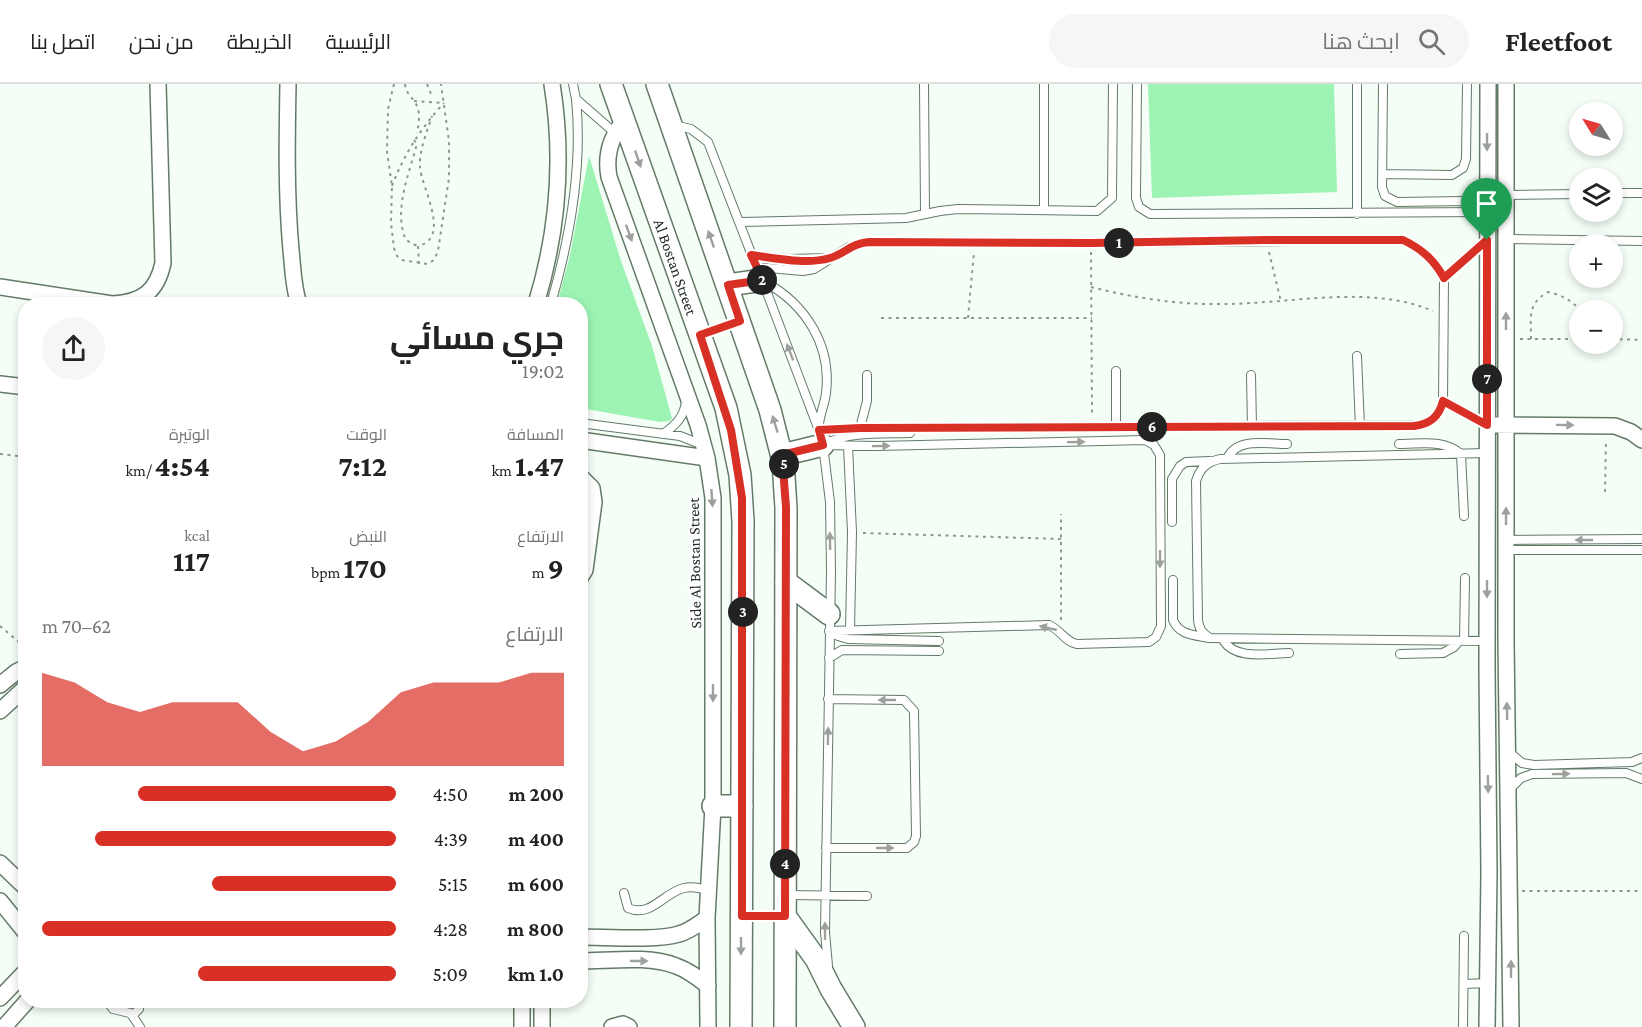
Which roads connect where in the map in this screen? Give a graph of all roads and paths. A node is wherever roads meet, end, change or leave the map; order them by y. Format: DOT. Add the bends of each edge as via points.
graph roads {
  1 [pos="158,84"];
  2 [pos="288,84"];
  3 [pos="394,84"];
  4 [pos="405,84"];
  5 [pos="427,84"];
  6 [pos="441,84"];
  7 [pos="552,84"];
  8 [pos="573,84"];
  9 [pos="611,84"];
  10 [pos="657,84"];
  11 [pos="924,84"];
  12 [pos="1044,84"];
  13 [pos="1113,84"];
  14 [pos="1137,84"];
  15 [pos="1357,84"];
  16 [pos="1383,84"];
  17 [pos="1467,84"];
  18 [pos="1488,84"];
  19 [pos="1506,84"];
  20 [pos="431,94"];
  21 [pos="576,99"];
  22 [pos="414,101"];
  23 [pos="444,102"];
  24 [pos="432,116"];
  25 [pos="670,124"];
  26 [pos="620,126"];
  27 [pos="417,136"];
  28 [pos="414,140"];
  29 [pos="419,164"];
  30 [pos="411,165"];
  31 [pos="1382,174"];
  32 [pos="392,186"];
  33 [pos="1623,193"];
  34 [pos="1642,193"];
  35 [pos="1569,194"];
  36 [pos="1488,195"];
  37 [pos="1506,195"];
  38 [pos="1044,210"];
  39 [pos="1471,212"];
  40 [pos="1487,212"];
  41 [pos="925,213"];
  42 [pos="1358,214"];
  43 [pos="740,222"];
  44 [pos="1266,240"];
  45 [pos="1487,240"];
  46 [pos="1506,240"];
  47 [pos="1642,241"];
  48 [pos="975,242"];
  49 [pos="1091,243"];
  50 [pos="418,246"];
  51 [pos="751,255"];
  52 [pos="831,257"];
  53 [pos="419,264"];
  54 [pos="760,274"];
  55 [pos="1444,278"];
  56 [pos="728,285"];
  57 [pos="0,286"];
  58 [pos="1091,287"];
  59 [pos="69,297"];
  60 [pos="141,297"];
  61 [pos="297,297"];
  62 [pos="538,297"];
  63 [pos="553,297"];
  64 [pos="1569,300"];
  65 [pos="1281,302"];
  66 [pos="1443,316"];
  67 [pos="881,318"];
  68 [pos="968,318"];
  69 [pos="1092,318"];
  70 [pos="1506,339"];
  71 [pos="1531,339"];
  72 [pos="1569,339"];
  73 [pos="1623,339"];
  74 [pos="1642,340"];
  75 [pos="1357,356"];
  76 [pos="1116,371"];
  77 [pos="867,375"];
  78 [pos="1251,375"];
  79 [pos="0,384"];
  80 [pos="18,386"];
  81 [pos="687,395"];
  82 [pos="1443,401"];
  83 [pos="588,424"];
  84 [pos="1506,424"];
  85 [pos="1487,425"];
  86 [pos="1116,426"];
  87 [pos="1607,426"];
  88 [pos="1092,427"];
  89 [pos="1252,427"];
  90 [pos="1360,427"];
  91 [pos="860,428"];
  92 [pos="914,433"];
  93 [pos="663,434"];
  94 [pos="820,434"];
  95 [pos="1642,440"];
  96 [pos="588,441"];
  97 [pos="1287,444"];
  98 [pos="1400,444"];
  99 [pos="848,446"];
  100 [pos="705,452"];
  101 [pos="1487,453"];
  102 [pos="0,454"];
  103 [pos="1461,454"];
  104 [pos="782,455"];
  105 [pos="1506,455"];
  106 [pos="18,456"];
  107 [pos="1227,459"];
  108 [pos="1212,461"];
  109 [pos="588,484"];
  110 [pos="1605,492"];
  111 [pos="1061,513"];
  112 [pos="1464,516"];
  113 [pos="1172,522"];
  114 [pos="882,533"];
  115 [pos="1061,539"];
  116 [pos="1642,539"];
  117 [pos="1506,545"];
  118 [pos="588,547"];
  119 [pos="1642,550"];
  120 [pos="1465,578"];
  121 [pos="1173,580"];
  122 [pos="786,582"];
  123 [pos="829,622"];
  124 [pos="0,626"];
  125 [pos="850,630"];
  126 [pos="1060,632"];
  127 [pos="1210,638"];
  128 [pos="1223,640"];
  129 [pos="18,641"];
  130 [pos="939,641"];
  131 [pos="1461,641"];
  132 [pos="1487,641"];
  133 [pos="1506,642"];
  134 [pos="939,651"];
  135 [pos="1289,653"];
  136 [pos="1400,654"];
  137 [pos="829,658"];
  138 [pos="1487,669"];
  139 [pos="1506,669"];
  140 [pos="18,671"];
  141 [pos="0,685"];
  142 [pos="18,694"];
  143 [pos="828,699"];
  144 [pos="0,711"];
  145 [pos="1508,751"];
  146 [pos="1642,758"];
  147 [pos="1642,779"];
  148 [pos="1509,791"];
  149 [pos="713,806"];
  150 [pos="742,806"];
  151 [pos="826,848"];
  152 [pos="0,863"];
  153 [pos="1510,872"];
  154 [pos="1489,873"];
  155 [pos="18,880"];
  156 [pos="708,890"];
  157 [pos="1510,891"];
  158 [pos="1642,891"];
  159 [pos="624,892"];
  160 [pos="826,896"];
  161 [pos="867,896"];
  162 [pos="0,901"];
  163 [pos="785,906"];
  164 [pos="707,918"];
  165 [pos="18,923"];
  166 [pos="1464,936"];
  167 [pos="588,937"];
  168 [pos="588,961"];
  169 [pos="18,979"];
  170 [pos="1488,983"];
  171 [pos="1464,984"];
  172 [pos="708,986"];
  173 [pos="831,989"];
  174 [pos="0,998"];
  175 [pos="21,1008"];
  176 [pos="112,1008"];
  177 [pos="139,1008"];
  178 [pos="522,1008"];
  179 [pos="542,1008"];
  180 [pos="131,1014"];
  181 [pos="4,1027"];
  182 [pos="140,1027"];
  183 [pos="522,1027"];
  184 [pos="542,1027"];
  185 [pos="612,1027"];
  186 [pos="629,1027"];
  187 [pos="708,1027"];
  188 [pos="741,1027"];
  189 [pos="785,1027"];
  190 [pos="854,1027"];
  191 [pos="1463,1027"];
  192 [pos="1487,1027"];
  193 [pos="1511,1027"];
  1 -- 60 [label="street" via="163,262 160,278"];
  2 -- 61 [label="street" via="290,236"];
  3 -- 32 [label="path" via="388,109 387,152"];
  4 -- 22 [label="path"];
  5 -- 20 [label="path"];
  6 -- 23 [label="path"];
  7 -- 62 [label="street" via="558,143 557,203 550,254"];
  8 -- 21 [label="lane"];
  9 -- 26 [label="street, Al Bostan Street"];
  10 -- 25 [label="street"];
  11 -- 41 [label="lane"];
  12 -- 38 [label="lane"];
  13 -- 38 [label="lane" via="1113,198 1097,211"];
  14 -- 42 [label="lane" via="1136,198 1145,213"];
  15 -- 42 [label="lane"];
  16 -- 31 [label="lane"];
  17 -- 31 [label="lane" via="1463,168 1452,175"];
  18 -- 36 [label="street, one-way"];
  19 -- 37 [label="street"];
  21 -- 26 [label="lane"];
  21 -- 63 [label="lane" via="575,187"];
  22 -- 23 [label="path"];
  22 -- 27 [label="path" via="420,119"];
  23 -- 24 [label="path"];
  23 -- 53 [label="path" via="449,141 448,187 435,257 427,264"];
  24 -- 27 [label="path"];
  24 -- 29 [label="path"];
  25 -- 43 [label="lane" via="691,129 708,142"];
  56 -- 25 [label="street, one-way"];
  26 -- 81 [label="street, Side Al Bostan Street, one-way" via="607,159 609,177"];
  26 -- 150 [label="street, Al Bostan Street, one-way" via="726,408 736,452 743,521"];
  27 -- 28 [label="path"];
  28 -- 30 [label="path" via="417,144"];
  28 -- 32 [label="path"];
  29 -- 30 [label="path"];
  29 -- 50 [label="path" via="433,224 430,240"];
  30 -- 50 [label="path" via="402,227 406,240"];
  31 -- 39 [label="lane" via="1383,192 1392,201 1464,201"];
  32 -- 53 [label="path" via="395,253 402,260"];
  33 -- 34 [label="lane"];
  35 -- 37 [label="lane"];
  36 -- 37 [label="street"];
  36 -- 40 [label="street"];
  37 -- 46 [label="street"];
  38 -- 41 [label="lane" via="958,209"];
  39 -- 40 [label="lane"];
  39 -- 42 [label="lane"];
  40 -- 45 [label="street"];
  41 -- 43 [label="lane" via="906,218"];
  43 -- 51 [label="lane"];
  44 -- 49 [label="lane"];
  44 -- 55 [label="lane" via="1403,240 1428,255"];
  44 -- 65 [label="path"];
  45 -- 46 [label="street"];
  45 -- 55 [label="lane"];
  45 -- 85 [label="street"];
  46 -- 47 [label="lane"];
  70 -- 46 [label="street, one-way"];
  48 -- 49 [label="lane"];
  48 -- 52 [label="lane" via="858,243"];
  48 -- 68 [label="path"];
  49 -- 58 [label="path"];
  50 -- 53 [label="path"];
  51 -- 52 [label="lane" via="801,260"];
  51 -- 54 [label="lane"];
  52 -- 54 [label="lane" via="822,266 803,271"];
  54 -- 56 [label="street"];
  94 -- 54 [label="lane, one-way"];
  54 -- 94 [label="lane" via="801,310 823,350 827,372"];
  55 -- 66 [label="lane"];
  104 -- 56 [label="street, one-way"];
  57 -- 59 [label="street"];
  58 -- 65 [label="path" via="1184,303"];
  58 -- 69 [label="path"];
  64 -- 71 [label="path" via="1548,292 1538,298 1532,307"];
  65 -- 66 [label="path" via="1394,299"];
  66 -- 82 [label="lane"];
  67 -- 68 [label="path"];
  68 -- 69 [label="path"];
  69 -- 88 [label="path"];
  70 -- 71 [label="path"];
  70 -- 84 [label="street"];
  71 -- 72 [label="path"];
  73 -- 74 [label="path"];
  75 -- 90 [label="lane"];
  76 -- 86 [label="lane"];
  77 -- 91 [label="lane" via="867,400"];
  78 -- 89 [label="lane"];
  79 -- 80 [label="street"];
  81 -- 93 [label="lane" via="683,414"];
  81 -- 100 [label="street, Side Al Bostan Street"];
  82 -- 85 [label="lane"];
  82 -- 90 [label="lane" via="1436,417 1422,425"];
  83 -- 93 [label="lane"];
  84 -- 85 [label="street"];
  84 -- 87 [label="street, one-way"];
  84 -- 105 [label="street"];
  85 -- 101 [label="street"];
  86 -- 88 [label="lane"];
  86 -- 89 [label="lane"];
  87 -- 95 [label="street" via="1623,428"];
  87 -- 110 [label="path"];
  88 -- 91 [label="lane"];
  89 -- 90 [label="lane"];
  91 -- 94 [label="lane"];
  92 -- 94 [label="lane" via="842,437"];
  93 -- 100 [label="lane" via="688,438"];
  94 -- 99 [label="lane"];
  94 -- 104 [label="street"];
  123 -- 94 [label="lane, one-way" via="830,502"];
  96 -- 100 [label="street"];
  97 -- 107 [label="lane" via="1242,444"];
  98 -- 103 [label="lane" via="1443,444"];
  99 -- 125 [label="lane" via="852,532"];
  99 -- 126 [label="lane, one-way" via="1145,440 1154,445 1160,455 1158,633 1145,643 1077,644"];
  100 -- 149 [label="street, Side Al Bostan Street, one-way" via="714,518"];
  101 -- 103 [label="lane"];
  101 -- 105 [label="street"];
  101 -- 132 [label="street, one-way"];
  102 -- 106 [label="path"];
  103 -- 107 [label="lane"];
  103 -- 112 [label="lane"];
  104 -- 122 [label="street"];
  117 -- 105 [label="street, one-way"];
  107 -- 108 [label="lane"];
  108 -- 113 [label="lane" via="1186,462 1175,473"];
  108 -- 127 [label="lane" via="1198,473 1196,481 1198,620 1203,634"];
  109 -- 118 [label="street" via="594,502"];
  111 -- 115 [label="path"];
  114 -- 115 [label="path"];
  115 -- 126 [label="path"];
  116 -- 117 [label="lane, one-way"];
  117 -- 119 [label="lane"];
  117 -- 133 [label="street"];
  120 -- 131 [label="lane"];
  121 -- 127 [label="lane" via="1176,626 1187,634"];
  122 -- 123 [label="street"];
  122 -- 163 [label="street"];
  123 -- 125 [label="lane"];
  123 -- 130 [label="lane" via="838,636 848,639"];
  123 -- 137 [label="lane"];
  124 -- 129 [label="path"];
  126 -- 125 [label="lane, one-way" via="1049,625"];
  127 -- 128 [label="lane"];
  128 -- 131 [label="lane"];
  128 -- 135 [label="lane" via="1242,653"];
  131 -- 132 [label="lane"];
  131 -- 136 [label="lane" via="1443,653"];
  132 -- 133 [label="street"];
  132 -- 138 [label="street"];
  133 -- 139 [label="street"];
  134 -- 137 [label="lane" via="842,650"];
  137 -- 143 [label="lane"];
  138 -- 139 [label="street"];
  138 -- 154 [label="street, one-way"];
  145 -- 139 [label="street, one-way"];
  140 -- 141 [label="street"];
  142 -- 144 [label="street"];
  151 -- 143 [label="lane, one-way"];
  151 -- 143 [label="lane, one-way" via="907,848 916,836 912,706 904,700"];
  145 -- 146 [label="lane" via="1522,763 1534,765 1632,762"];
  145 -- 148 [label="street"];
  148 -- 147 [label="lane, one-way" via="1521,778 1532,774 1626,773"];
  148 -- 153 [label="street"];
  149 -- 150 [label="street"];
  149 -- 156 [label="street, Side Al Bostan Street"];
  150 -- 188 [label="street, Al Bostan Street, one-way"];
  151 -- 160 [label="lane"];
  152 -- 155 [label="street"];
  153 -- 154 [label="street"];
  153 -- 157 [label="street"];
  154 -- 170 [label="street"];
  156 -- 159 [label="lane" via="684,888 640,911 628,908"];
  156 -- 164 [label="street, Side Al Bostan Street"];
  157 -- 158 [label="path"];
  193 -- 157 [label="street, one-way"];
  160 -- 161 [label="lane"];
  160 -- 163 [label="lane"];
  173 -- 160 [label="lane, one-way" via="825,946"];
  162 -- 165 [label="street"];
  163 -- 173 [label="street"];
  163 -- 189 [label="street"];
  164 -- 167 [label="street" via="678,934"];
  164 -- 172 [label="street, Side Al Bostan Street"];
  166 -- 171 [label="lane"];
  168 -- 172 [label="street, one-way" via="659,961 677,966"];
  169 -- 174 [label="street"];
  170 -- 171 [label="lane"];
  170 -- 192 [label="street"];
  171 -- 191 [label="lane"];
  172 -- 187 [label="street, Side Al Bostan Street"];
  173 -- 190 [label="street"];
  175 -- 181 [label="street"];
  176 -- 180 [label="lane"];
  177 -- 180 [label="lane"];
  178 -- 183 [label="street"];
  179 -- 184 [label="street"];
  180 -- 182 [label="lane"];
  185 -- 186 [label="street"];
}
